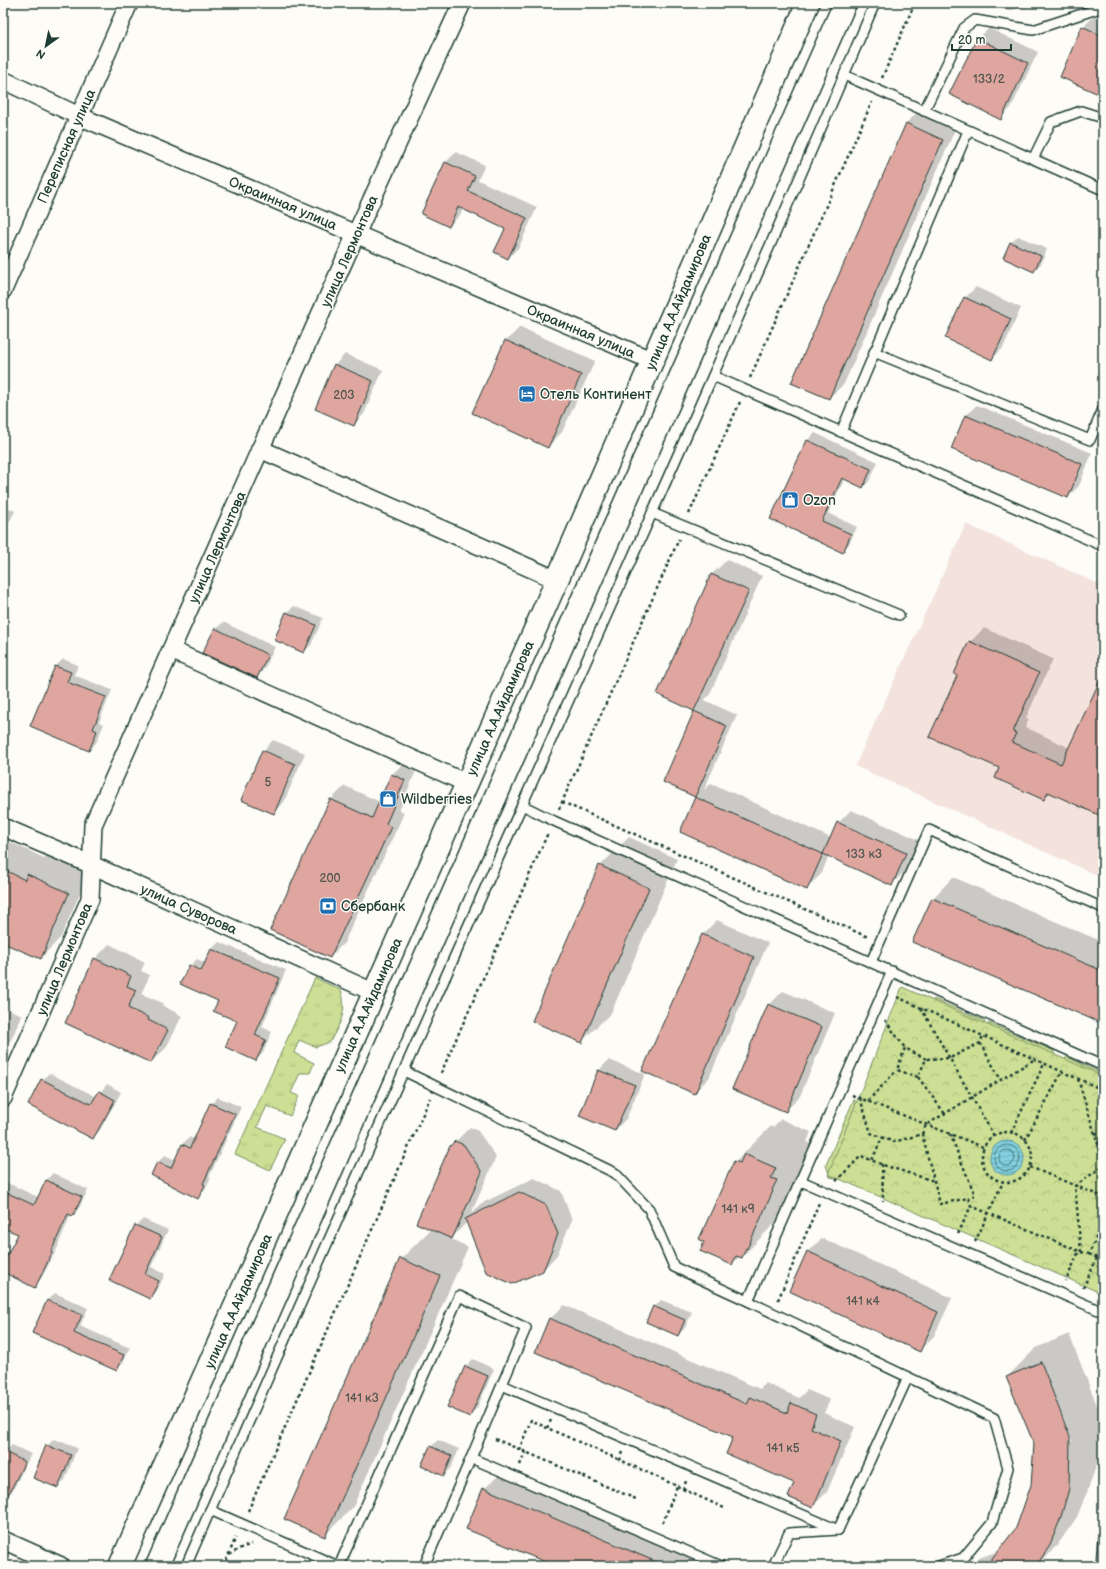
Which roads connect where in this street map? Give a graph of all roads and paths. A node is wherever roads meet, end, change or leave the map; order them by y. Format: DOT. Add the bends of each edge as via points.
graph roads {
  1 [pos="130,3"];
  2 [pos="462,3"];
  3 [pos="808,3"];
  4 [pos="845,3"];
  5 [pos="875,3"];
  6 [pos="915,3"];
  7 [pos="1103,8"];
  8 [pos="844,75"];
  9 [pos="3,80"];
  10 [pos="877,90"];
  11 [pos="924,111"];
  12 [pos="79,116"];
  13 [pos="1103,118"];
  14 [pos="968,131"];
  15 [pos="1033,159"];
  16 [pos="1103,190"];
  17 [pos="356,234"];
  18 [pos="3,290"];
  19 [pos="874,352"];
  20 [pos="653,361"];
  21 [pos="713,376"];
  22 [pos="749,381"];
  23 [pos="741,399"];
  24 [pos="1103,409"];
  25 [pos="841,432"];
  26 [pos="260,449"];
  27 [pos="652,514"];
  28 [pos="688,517"];
  29 [pos="680,539"];
  30 [pos="1103,546"];
  31 [pos="557,580"];
  32 [pos="899,615"];
  33 [pos="171,650"];
  34 [pos="466,783"];
  35 [pos="562,802"];
  36 [pos="522,805"];
  37 [pos="554,821"];
  38 [pos="3,827"];
  39 [pos="92,865"];
  40 [pos="1103,908"];
  41 [pos="879,942"];
  42 [pos="871,962"];
  43 [pos="892,971"];
  44 [pos="373,992"];
  45 [pos="892,994"];
  46 [pos="921,1008"];
  47 [pos="880,1024"];
  48 [pos="983,1036"];
  49 [pos="980,1043"];
  50 [pos="905,1048"];
  51 [pos="950,1058"];
  52 [pos="926,1059"];
  53 [pos="1035,1059"];
  54 [pos="1044,1064"];
  55 [pos="1103,1066"];
  56 [pos="897,1070"];
  57 [pos="404,1071"];
  58 [pos="1062,1072"];
  59 [pos="918,1077"];
  60 [pos="1078,1079"];
  61 [pos="1001,1080"];
  62 [pos="435,1086"];
  63 [pos="1103,1090"];
  64 [pos="850,1094"];
  65 [pos="972,1097"];
  66 [pos="3,1098"];
  67 [pos="860,1098"];
  68 [pos="868,1101"];
  69 [pos="945,1114"];
  70 [pos="926,1125"];
  71 [pos="1103,1131"];
  72 [pos="1011,1133"];
  73 [pos="922,1134"];
  74 [pos="950,1134"];
  75 [pos="1095,1134"];
  76 [pos="994,1136"];
  77 [pos="882,1138"];
  78 [pos="1025,1140"];
  79 [pos="983,1148"];
  80 [pos="872,1160"];
  81 [pos="1103,1160"];
  82 [pos="882,1164"];
  83 [pos="1103,1166"];
  84 [pos="1030,1167"];
  85 [pos="934,1181"];
  86 [pos="801,1182"];
  87 [pos="1003,1182"];
  88 [pos="841,1186"];
  89 [pos="1075,1186"];
  90 [pos="824,1192"];
  91 [pos="1103,1197"];
  92 [pos="968,1198"];
  93 [pos="876,1201"];
  94 [pos="971,1206"];
  95 [pos="988,1213"];
  96 [pos="1103,1222"];
  97 [pos="963,1238"];
  98 [pos="969,1240"];
  99 [pos="975,1243"];
  100 [pos="982,1246"];
  101 [pos="1080,1251"];
  102 [pos="1089,1254"];
  103 [pos="1096,1258"];
  104 [pos="1103,1260"];
  105 [pos="1059,1279"];
  106 [pos="1066,1282"];
  107 [pos="1072,1284"];
  108 [pos="1078,1286"];
  109 [pos="1083,1288"];
  110 [pos="1089,1291"];
  111 [pos="748,1301"];
  112 [pos="773,1312"];
  113 [pos="1103,1312"];
  114 [pos="908,1377"];
  115 [pos="502,1386"];
  116 [pos="556,1409"];
  117 [pos="547,1428"];
  118 [pos="482,1434"];
  119 [pos="628,1440"];
  120 [pos="519,1450"];
  121 [pos="471,1458"];
  122 [pos="620,1460"];
  123 [pos="683,1489"];
  124 [pos="636,1499"];
  125 [pos="726,1509"];
  126 [pos="210,1510"];
  127 [pos="242,1524"];
  128 [pos="838,1530"];
  129 [pos="657,1538"];
  130 [pos="1103,1539"];
  131 [pos="3,1540"];
  132 [pos="61,1566"];
  133 [pos="120,1566"];
  134 [pos="157,1566"];
  135 [pos="186,1566"];
  136 [pos="224,1566"];
  137 [pos="339,1566"];
  138 [pos="424,1566"];
  139 [pos="721,1566"];
  140 [pos="773,1566"];
  141 [pos="939,1566"];
  142 [pos="1101,1566"];
  1 -- 12 [label="street, Переписная улица"];
  2 -- 17 [label="street, улица Лермонтова"];
  3 -- 20 [label="main road, улица А.А.Айдамирова"];
  4 -- 134 [label="main road"];
  5 -- 8 [label="lane"];
  6 -- 10 [label="path"];
  7 -- 11 [label="lane" via="1033,30 975,20 964,28"];
  8 -- 10 [label="lane"];
  8 -- 21 [label="lane"];
  9 -- 12 [label="street, Окраинная улица"];
  10 -- 11 [label="lane"];
  10 -- 22 [label="path"];
  11 -- 14 [label="lane"];
  12 -- 17 [label="street, Окраинная улица"];
  12 -- 18 [label="street, Переписная улица"];
  13 -- 15 [label="lane" via="1081,111 1051,122"];
  14 -- 15 [label="lane"];
  14 -- 19 [label="lane"];
  15 -- 16 [label="lane"];
  17 -- 20 [label="street, Окраинная улица"];
  17 -- 26 [label="street, улица Лермонтова"];
  19 -- 24 [label="lane" via="1090,440"];
  19 -- 25 [label="lane"];
  20 -- 31 [label="main road, улица А.А.Айдамирова"];
  21 -- 25 [label="lane"];
  21 -- 27 [label="lane"];
  23 -- 28 [label="path"];
  25 -- 30 [label="lane"];
  26 -- 31 [label="street"];
  26 -- 33 [label="street, улица Лермонтова"];
  27 -- 32 [label="lane"];
  27 -- 36 [label="lane"];
  29 -- 35 [label="path"];
  31 -- 34 [label="main road, улица А.А.Айдамирова"];
  33 -- 34 [label="street"];
  33 -- 39 [label="street, улица Лермонтова" via="93,825"];
  34 -- 44 [label="main road, улица А.А.Айдамирова"];
  35 -- 37 [label="path"];
  35 -- 41 [label="path"];
  36 -- 37 [label="lane"];
  36 -- 57 [label="lane"];
  37 -- 42 [label="lane"];
  37 -- 62 [label="path"];
  38 -- 39 [label="street, улица Суворова"];
  39 -- 44 [label="street, улица Суворова"];
  39 -- 66 [label="street, улица Лермонтова" via="90,899"];
  40 -- 41 [label="lane" via="929,830"];
  41 -- 42 [label="lane"];
  42 -- 43 [label="lane"];
  43 -- 55 [label="lane"];
  43 -- 86 [label="lane"];
  44 -- 133 [label="main road, улица А.А.Айдамирова"];
  45 -- 46 [label="path"];
  46 -- 48 [label="path"];
  46 -- 51 [label="path"];
  47 -- 50 [label="path" via="882,1016"];
  48 -- 49 [label="path"];
  48 -- 53 [label="path"];
  49 -- 51 [label="path"];
  49 -- 61 [label="path"];
  50 -- 52 [label="path"];
  50 -- 56 [label="path"];
  51 -- 52 [label="path"];
  51 -- 65 [label="path"];
  52 -- 59 [label="path"];
  53 -- 54 [label="path"];
  53 -- 61 [label="path"];
  54 -- 58 [label="path"];
  54 -- 72 [label="path"];
  56 -- 59 [label="path"];
  56 -- 68 [label="path"];
  57 -- 62 [label="lane"];
  57 -- 126 [label="lane"];
  58 -- 60 [label="path"];
  58 -- 78 [label="path"];
  59 -- 69 [label="path"];
  60 -- 63 [label="path"];
  60 -- 75 [label="path"];
  61 -- 65 [label="path"];
  62 -- 111 [label="lane" via="615,1173 649,1210 674,1267"];
  62 -- 127 [label="path"];
  64 -- 67 [label="path"];
  65 -- 69 [label="path"];
  65 -- 76 [label="path"];
  67 -- 68 [label="path"];
  67 -- 77 [label="path" via="871,1133"];
  68 -- 70 [label="path"];
  69 -- 70 [label="path"];
  70 -- 73 [label="path"];
  70 -- 74 [label="path"];
  71 -- 75 [label="path"];
  72 -- 76 [label="path"];
  72 -- 78 [label="path"];
  73 -- 77 [label="path" via="894,1142"];
  73 -- 85 [label="path"];
  74 -- 79 [label="path"];
  74 -- 92 [label="path" via="975,1195"];
  75 -- 81 [label="path"];
  76 -- 79 [label="path"];
  77 -- 80 [label="path"];
  78 -- 84 [label="path" via="1032,1157"];
  79 -- 87 [label="path" via="983,1167 989,1175"];
  80 -- 82 [label="path"];
  80 -- 88 [label="path" via="861,1156 834,1183"];
  82 -- 85 [label="path"];
  82 -- 93 [label="path" via="883,1204"];
  83 -- 89 [label="path"];
  84 -- 87 [label="path" via="1025,1175 1016,1181"];
  84 -- 89 [label="path"];
  85 -- 92 [label="path" via="940,1204"];
  86 -- 90 [label="lane"];
  86 -- 111 [label="lane"];
  87 -- 95 [label="path"];
  89 -- 91 [label="path"];
  89 -- 101 [label="path"];
  90 -- 112 [label="path"];
  90 -- 113 [label="lane"];
  92 -- 94 [label="path"];
  94 -- 95 [label="path"];
  94 -- 97 [label="path" via="957,1236"];
  95 -- 99 [label="path"];
  95 -- 101 [label="path"];
  96 -- 102 [label="path"];
  98 -- 99 [label="path"];
  99 -- 100 [label="path"];
  101 -- 102 [label="path"];
  101 -- 106 [label="path"];
  102 -- 103 [label="path"];
  103 -- 104 [label="path"];
  103 -- 109 [label="path"];
  105 -- 106 [label="path"];
  106 -- 107 [label="path"];
  108 -- 109 [label="path"];
  109 -- 110 [label="path"];
  111 -- 112 [label="lane"];
  112 -- 114 [label="lane"];
  114 -- 128 [label="lane"];
  114 -- 141 [label="lane" via="994,1418 1008,1468 992,1523 963,1558"];
  115 -- 116 [label="lane"];
  115 -- 118 [label="lane"];
  115 -- 137 [label="lane" via="526,1328 459,1296"];
  116 -- 117 [label="path"];
  116 -- 119 [label="lane"];
  117 -- 120 [label="path" via="531,1420"];
  117 -- 122 [label="path"];
  118 -- 120 [label="path"];
  118 -- 121 [label="lane"];
  119 -- 122 [label="path"];
  119 -- 128 [label="lane"];
  120 -- 124 [label="path"];
  121 -- 129 [label="lane"];
  121 -- 138 [label="lane"];
  122 -- 129 [label="path" via="677,1486"];
  123 -- 125 [label="path"];
  126 -- 127 [label="lane"];
  126 -- 135 [label="lane"];
  127 -- 136 [label="path"];
  127 -- 137 [label="lane"];
  128 -- 140 [label="lane" via="789,1533"];
  129 -- 139 [label="lane"];
  130 -- 142 [label="lane"];
  131 -- 132 [label="street"];
}
